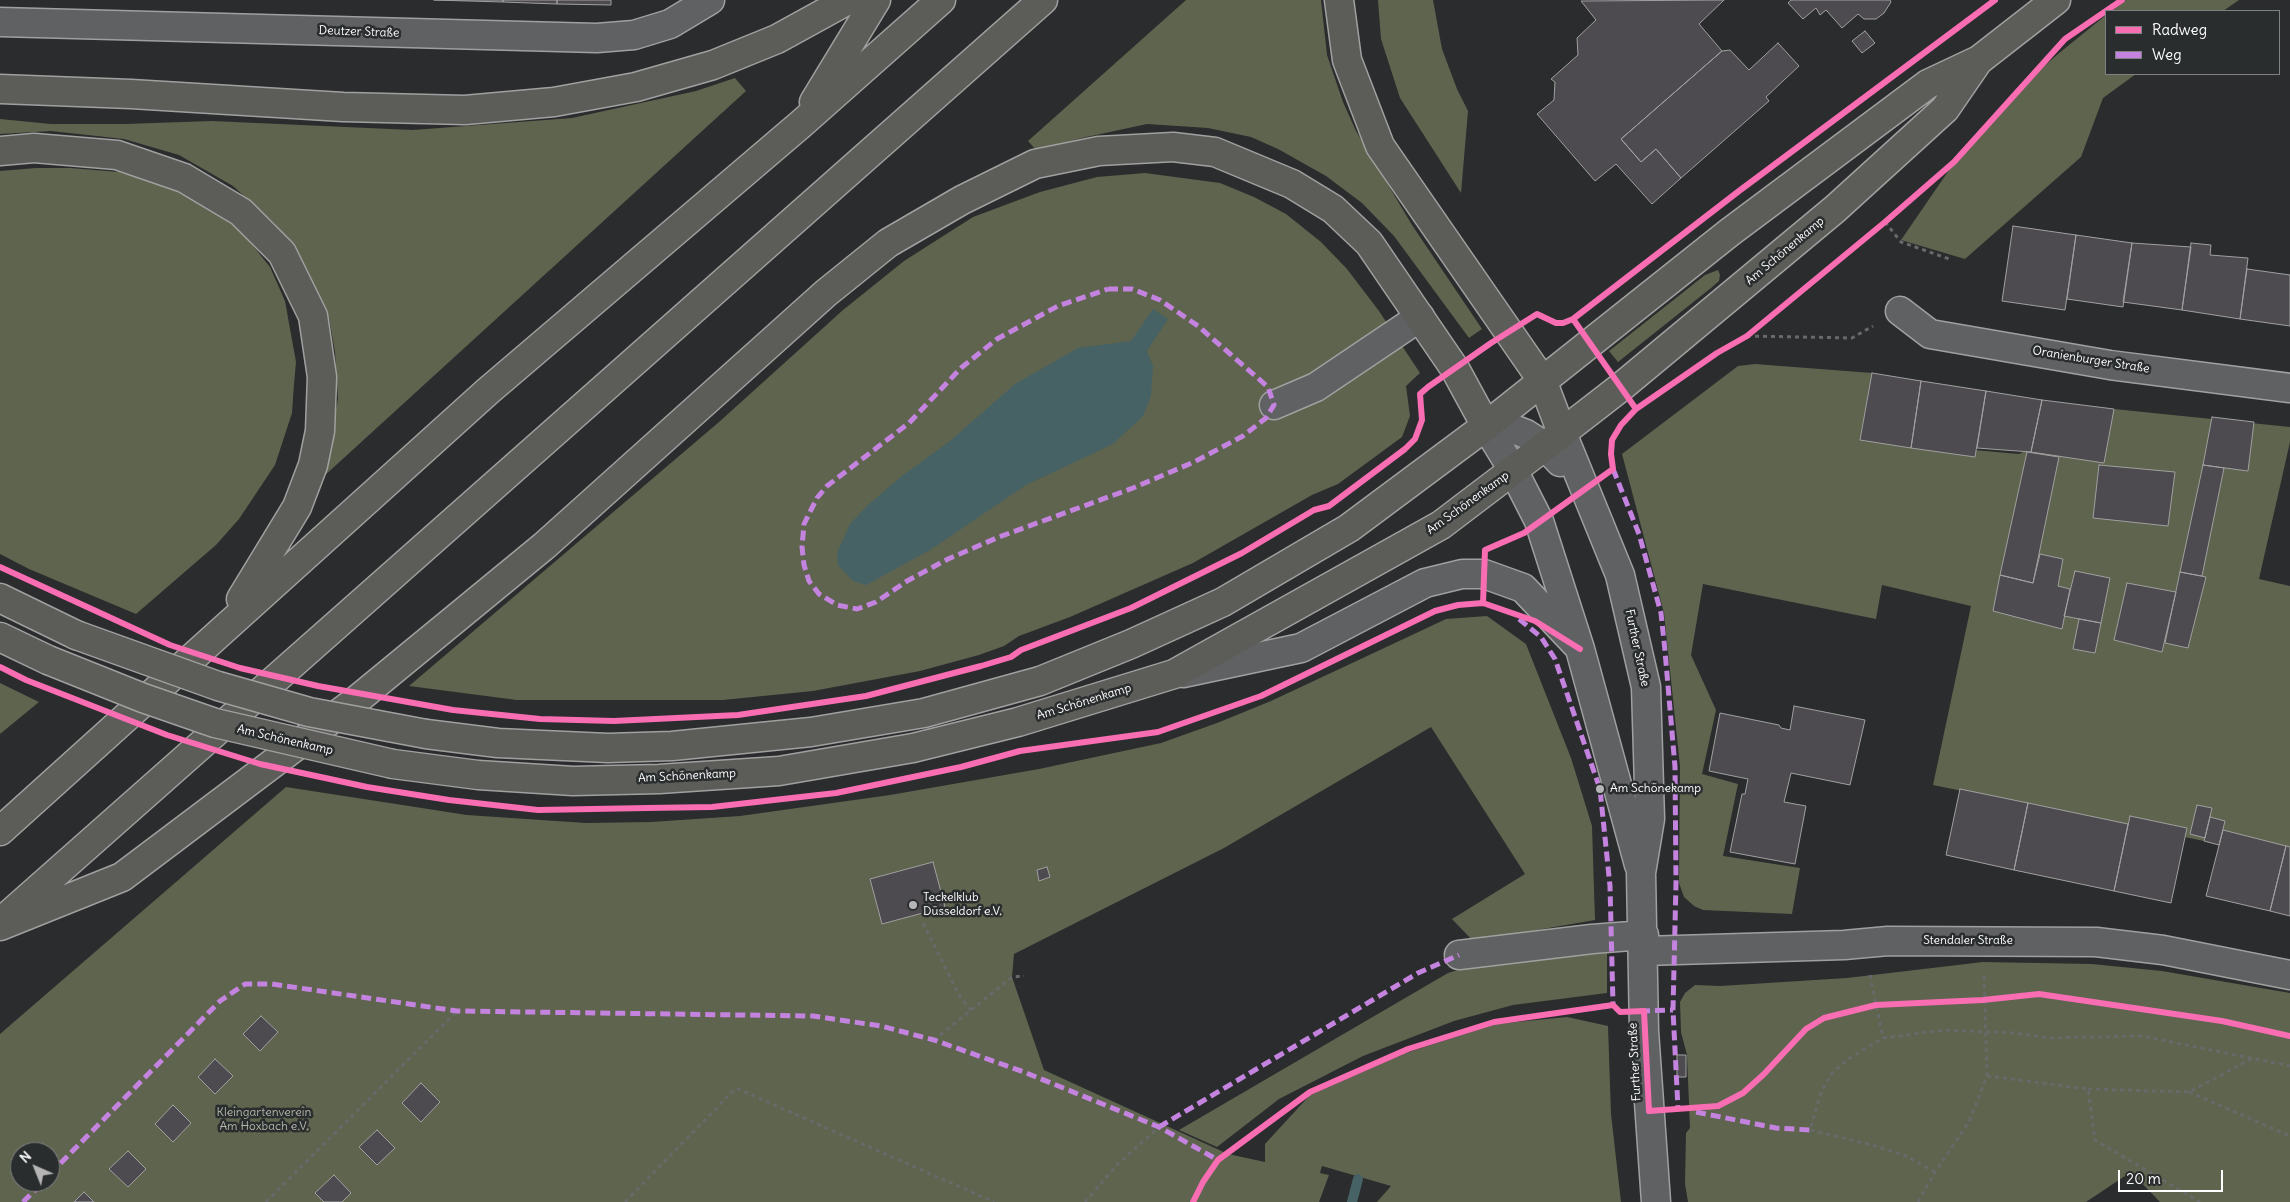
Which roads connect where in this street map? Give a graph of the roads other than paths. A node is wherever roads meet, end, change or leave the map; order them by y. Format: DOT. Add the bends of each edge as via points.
graph roads {
  1 [pos="710,0"];
  2 [pos="848,0"];
  3 [pos="876,0"];
  4 [pos="942,0"];
  5 [pos="1044,0"];
  6 [pos="1339,0"];
  7 [pos="2056,0"];
  8 [pos="0,22"];
  9 [pos="1979,60"];
  10 [pos="0,89"];
  11 [pos="801,124"];
  12 [pos="0,151"];
  13 [pos="1900,311"];
  14 [pos="1420,316"];
  15 [pos="1542,380"];
  16 [pos="2290,388"];
  17 [pos="1274,406"];
  18 [pos="1486,426"];
  19 [pos="1554,440"];
  20 [pos="1513,470"];
  21 [pos="0,598"];
  22 [pos="220,631"];
  23 [pos="0,637"];
  24 [pos="1580,649"];
  25 [pos="1174,674"];
  26 [pos="0,831"];
  27 [pos="1642,873"];
  28 [pos="0,922"];
  29 [pos="0,926"];
  30 [pos="1644,943"];
  31 [pos="1459,955"];
  32 [pos="2290,975"];
  33 [pos="1656,1202"];
  1 -- 8 [label="street, Deutzer Straße" via="670,24 634,35 597,38"];
  2 -- 10 [label="main road" via="776,39 713,64 636,87 554,102 465,110 343,107"];
  3 -- 11 [label="main road"];
  4 -- 11 [label="main road"];
  5 -- 28 [label="main road"];
  6 -- 15 [label="main road, Further Straße" via="1347,60 1380,146"];
  7 -- 9 [label="main road, Am Schönenkamp"];
  9 -- 15 [label="main road, Am Schönenkamp" via="1928,84 1730,232"];
  9 -- 19 [label="main road, Am Schönenkamp" via="1946,109 1835,209"];
  11 -- 22 [label="main road" via="488,391"];
  12 -- 22 [label="main road" via="34,148 117,155 184,178 241,212 282,253 313,316 322,377 320,431 313,465 297,507 253,583"];
  13 -- 16 [label="street, Oranienburger Straße" via="1930,334 2110,365"];
  14 -- 17 [label="street" via="1316,387"];
  14 -- 18 [label="main road" via="1455,368"];
  14 -- 29 [label="main road" via="1369,243 1333,209 1292,184 1215,152 1173,147 1099,151 1034,164 962,200 888,243 826,293 537,552 353,703 122,877"];
  15 -- 18 [label="main road, Am Schönenkamp"];
  15 -- 19 [label="main road, Further Straße"];
  18 -- 19 [label="street, Further Straße" via="1508,427"];
  18 -- 20 [label="street, Further Straße"];
  18 -- 21 [label="main road, Am Schönenkamp, bridge" via="1349,528 1223,602 1040,681 924,713 811,732 681,745 608,748 498,744 426,734 309,712 218,686 76,635"];
  19 -- 20 [label="main road, Am Schönenkamp"];
  19 -- 27 [label="street, Further Straße" via="1597,514 1620,575 1646,687 1650,820"];
  20 -- 24 [label="street, Further Straße" via="1539,522"];
  20 -- 25 [label="main road, Am Schönenkamp" via="1441,525"];
  22 -- 26 [label="main road"];
  23 -- 25 [label="main road, Am Schönenkamp, bridge" via="48,660 215,723 393,764 478,775 573,781 779,771 913,748 1018,722"];
  24 -- 25 [label="street" via="1523,588 1484,574 1462,574 1424,583 1301,648"];
  24 -- 27 [label="street, Further Straße"];
  27 -- 30 [label="street, Further Straße"];
  30 -- 31 [label="street, Stendaler Straße" via="1592,939"];
  30 -- 32 [label="street, Stendaler Straße" via="2096,942 2163,950"];
  30 -- 33 [label="street, Further Straße" via="1644,1046"];
}
